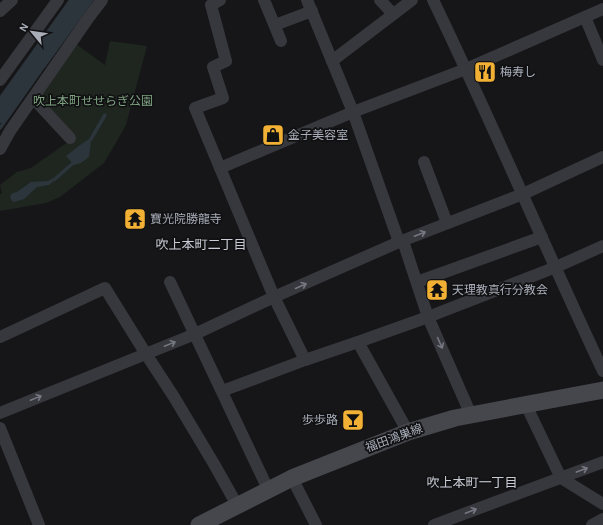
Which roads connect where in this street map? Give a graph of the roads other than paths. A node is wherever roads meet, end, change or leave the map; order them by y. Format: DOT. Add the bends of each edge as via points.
graph roads {
  1 [pos="12,0"];
  2 [pos="58,0"];
  3 [pos="102,0"];
  4 [pos="220,0"];
  5 [pos="264,0"];
  6 [pos="380,0"];
  7 [pos="412,0"];
  8 [pos="432,0"];
  9 [pos="309,5"];
  10 [pos="603,9"];
  11 [pos="0,11"];
  12 [pos="393,14"];
  13 [pos="585,18"];
  14 [pos="275,25"];
  15 [pos="281,41"];
  16 [pos="603,60"];
  17 [pos="332,61"];
  18 [pos="466,69"];
  19 [pos="0,80"];
  20 [pos="33,98"];
  21 [pos="353,112"];
  22 [pos="70,138"];
  23 [pos="0,149"];
  24 [pos="603,157"];
  25 [pos="424,162"];
  26 [pos="220,168"];
  27 [pos="523,194"];
  28 [pos="447,224"];
  29 [pos="542,237"];
  30 [pos="401,241"];
  31 [pos="603,246"];
  32 [pos="556,267"];
  33 [pos="170,282"];
  34 [pos="416,282"];
  35 [pos="274,298"];
  36 [pos="428,316"];
  37 [pos="195,334"];
  38 [pos="0,337"];
  39 [pos="358,342"];
  40 [pos="146,354"];
  41 [pos="305,360"];
  42 [pos="603,371"];
  43 [pos="603,390"];
  44 [pos="222,391"];
  45 [pos="526,405"];
  46 [pos="0,413"];
  47 [pos="471,415"];
  48 [pos="0,428"];
  49 [pos="408,432"];
  50 [pos="603,462"];
  51 [pos="292,478"];
  52 [pos="561,478"];
  53 [pos="268,489"];
  54 [pos="603,504"];
  55 [pos="237,505"];
  56 [pos="603,519"];
  57 [pos="39,525"];
  58 [pos="199,525"];
  59 [pos="316,525"];
  60 [pos="434,525"];
  61 [pos="592,525"];
  1 -- 11 [label="street"];
  2 -- 19 [label="street"];
  3 -- 20 [label="street"];
  4 -- 26 [label="street" via="211,5 226,61 213,67 223,98 195,108"];
  5 -- 14 [label="street"];
  6 -- 12 [label="street"];
  7 -- 12 [label="street"];
  8 -- 18 [label="street"];
  9 -- 14 [label="street"];
  9 -- 17 [label="street"];
  10 -- 13 [label="street"];
  12 -- 17 [label="street"];
  13 -- 16 [label="street"];
  13 -- 18 [label="street"];
  14 -- 15 [label="street"];
  17 -- 21 [label="street"];
  18 -- 21 [label="street"];
  18 -- 27 [label="street"];
  20 -- 22 [label="street"];
  20 -- 23 [label="street"];
  21 -- 26 [label="street"];
  21 -- 30 [label="street"];
  24 -- 27 [label="street"];
  25 -- 28 [label="street"];
  26 -- 35 [label="street"];
  27 -- 28 [label="street"];
  27 -- 29 [label="street"];
  30 -- 28 [label="street, one-way"];
  29 -- 32 [label="street"];
  29 -- 34 [label="street"];
  30 -- 34 [label="street"];
  35 -- 30 [label="street, one-way"];
  31 -- 32 [label="street"];
  32 -- 36 [label="street"];
  32 -- 42 [label="street"];
  33 -- 37 [label="street"];
  34 -- 36 [label="street"];
  35 -- 37 [label="street"];
  35 -- 41 [label="street"];
  36 -- 39 [label="street"];
  36 -- 47 [label="street, one-way"];
  40 -- 37 [label="street, one-way"];
  37 -- 44 [label="street"];
  38 -- 40 [label="street" via="105,288"];
  39 -- 41 [label="street"];
  39 -- 49 [label="street"];
  46 -- 40 [label="street, one-way"];
  40 -- 55 [label="street"];
  41 -- 44 [label="street"];
  43 -- 45 [label="main road, 福田鴻巣線"];
  44 -- 53 [label="street"];
  45 -- 47 [label="main road, 福田鴻巣線"];
  45 -- 52 [label="street"];
  47 -- 49 [label="main road, 福田鴻巣線"];
  48 -- 57 [label="street"];
  49 -- 51 [label="main road, 福田鴻巣線"];
  52 -- 50 [label="street, one-way"];
  51 -- 53 [label="main road, 福田鴻巣線"];
  51 -- 59 [label="street"];
  52 -- 54 [label="street"];
  60 -- 52 [label="street, one-way"];
  53 -- 55 [label="main road, 福田鴻巣線"];
  55 -- 58 [label="main road, 福田鴻巣線"];
  56 -- 61 [label="street"];
}
